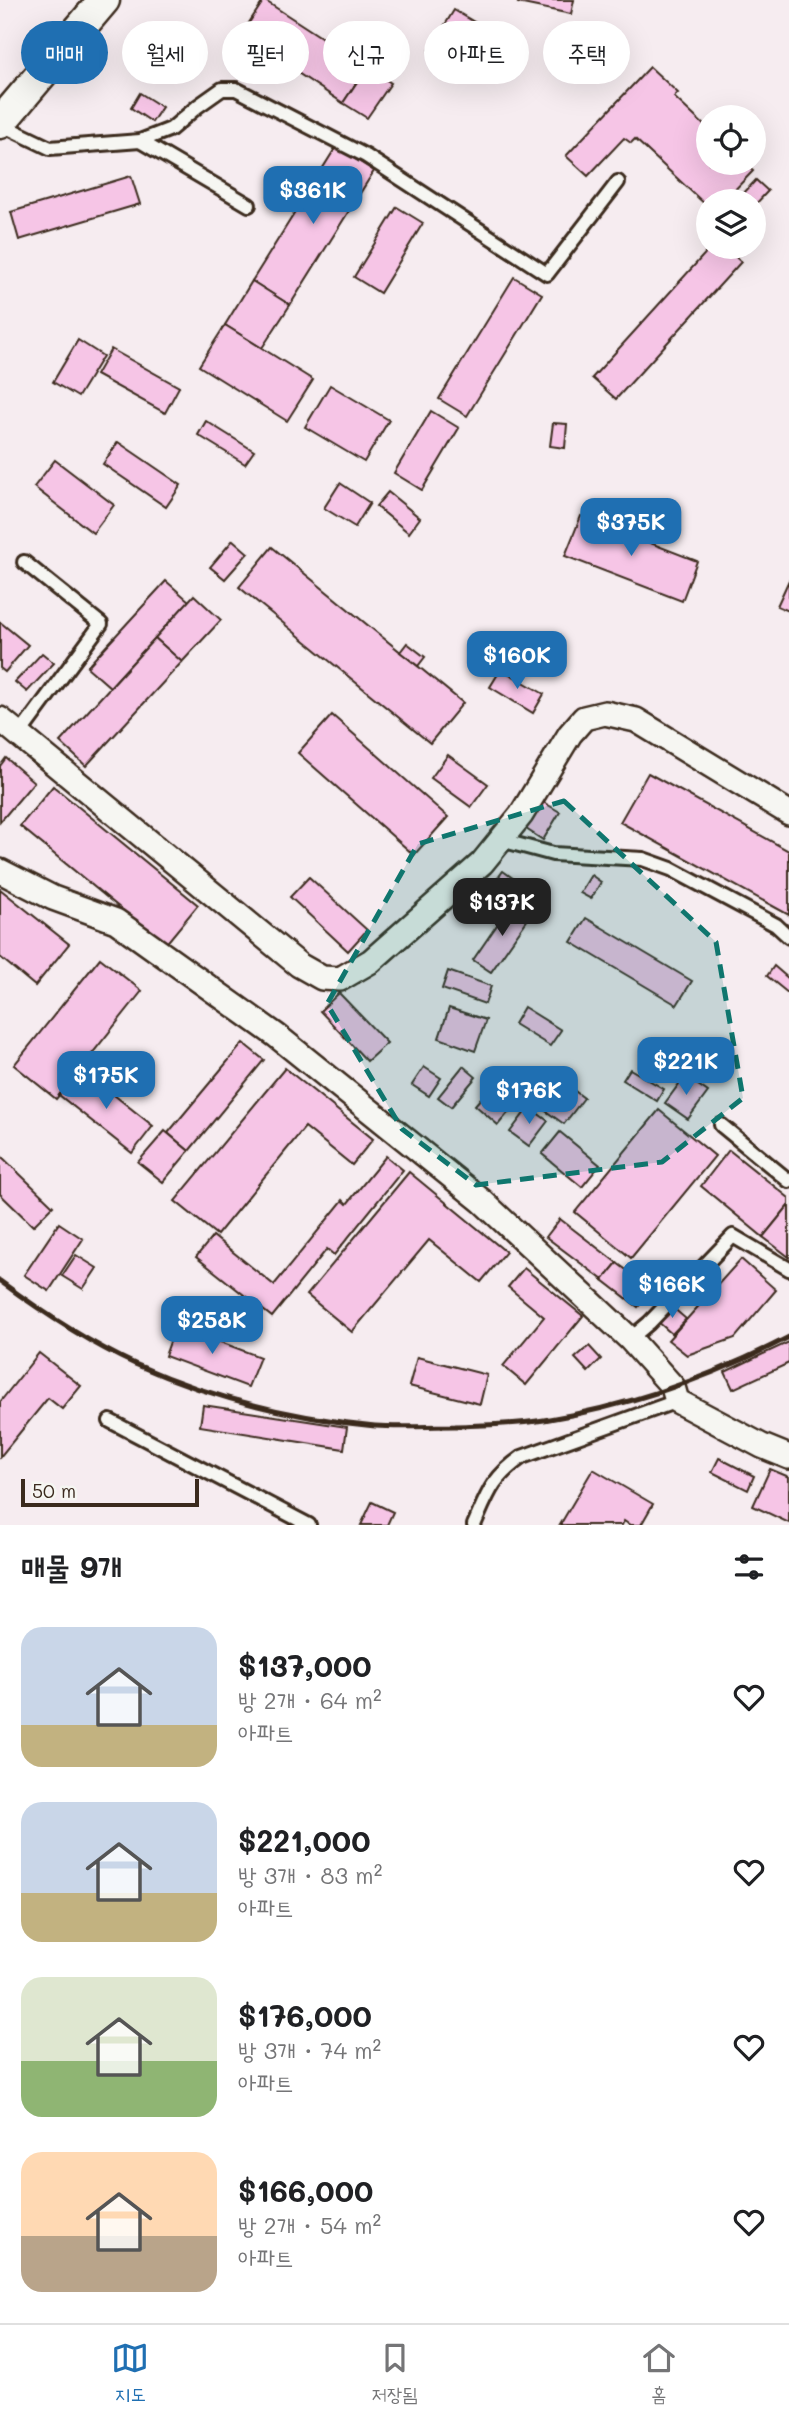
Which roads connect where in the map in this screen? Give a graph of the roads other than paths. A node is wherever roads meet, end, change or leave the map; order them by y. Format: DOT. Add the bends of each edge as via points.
graph roads {
  1 [pos="104,0"];
  2 [pos="0,123"];
  3 [pos="140,141"];
  4 [pos="618,182"];
  5 [pos="249,205"];
  6 [pos="24,562"];
  7 [pos="0,719"];
  8 [pos="19,735"];
  9 [pos="789,813"];
  10 [pos="501,840"];
  11 [pos="0,871"];
  12 [pos="789,937"];
  13 [pos="721,1125"];
  14 [pos="789,1181"];
  15 [pos="789,1269"];
  16 [pos="630,1339"];
  17 [pos="677,1401"];
  18 [pos="110,1421"];
  19 [pos="789,1457"];
  20 [pos="309,1525"];
  21 [pos="474,1525"];
  1 -- 2 [label="street"];
  2 -- 3 [label="lane" via="50,148"];
  3 -- 4 [label="lane" via="171,129 222,89 236,89 366,156 547,274"];
  3 -- 5 [label="lane"];
  6 -- 8 [label="lane" via="101,624"];
  7 -- 8 [label="street"];
  8 -- 10 [label="street" via="288,956 322,978 340,979 371,961 482,863"];
  9 -- 10 [label="street" via="636,720 605,713 584,718 570,734"];
  10 -- 12 [label="lane" via="554,854 643,859 671,869"];
  11 -- 16 [label="street" via="53,898 116,921 277,1036 482,1201"];
  13 -- 14 [label="lane"];
  15 -- 16 [label="lane" via="733,1236"];
  16 -- 17 [label="street" via="673,1387"];
  17 -- 19 [label="street"];
  17 -- 21 [label="lane" via="522,1457 493,1482"];
  18 -- 20 [label="lane"];
}
